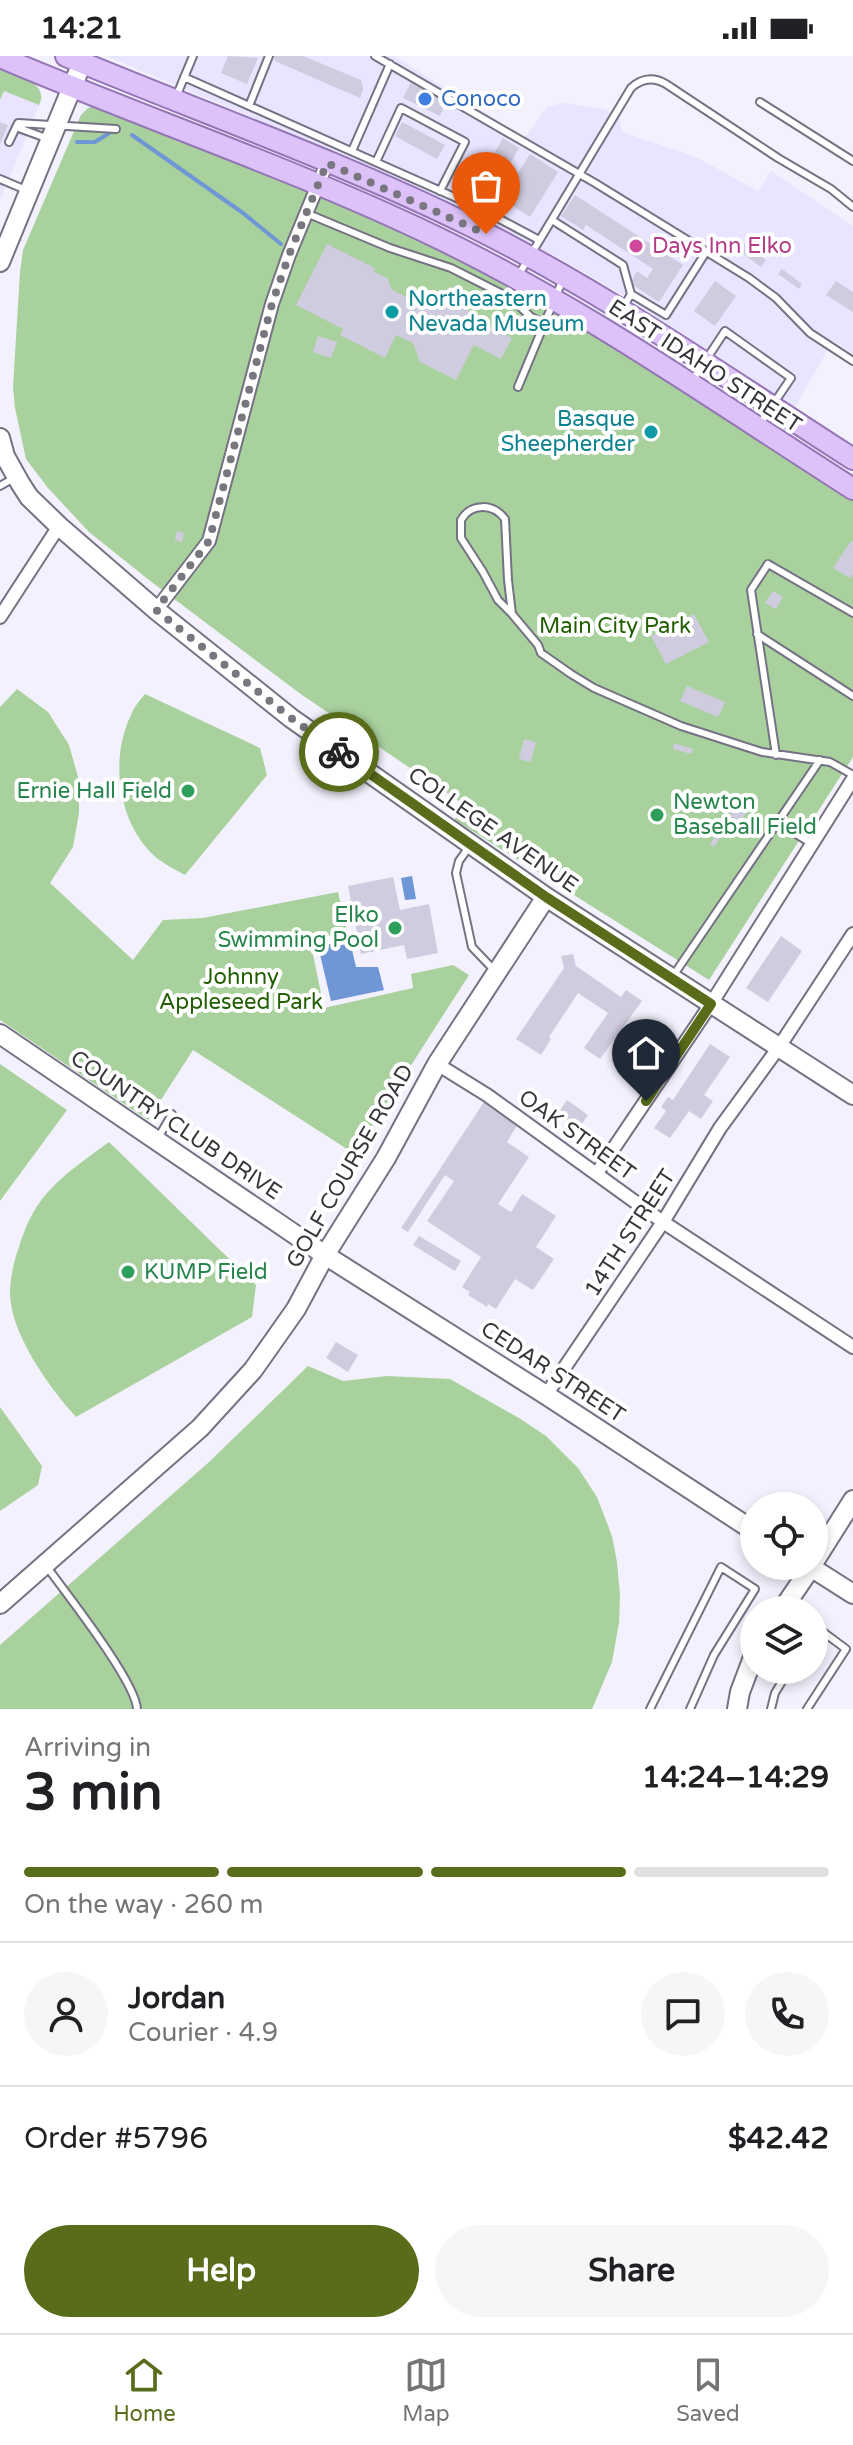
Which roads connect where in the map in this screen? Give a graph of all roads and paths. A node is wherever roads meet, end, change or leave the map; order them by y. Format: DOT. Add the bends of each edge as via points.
graph roads {
  1 [pos="193,56"];
  2 [pos="269,56"];
  3 [pos="375,56"];
  4 [pos="0,57"];
  5 [pos="74,59"];
  6 [pos="390,64"];
  7 [pos="184,77"];
  8 [pos="72,88"];
  9 [pos="174,100"];
  10 [pos="760,102"];
  11 [pos="249,106"];
  12 [pos="16,127"];
  13 [pos="116,129"];
  14 [pos="54,132"];
  15 [pos="9,142"];
  16 [pos="352,151"];
  17 [pos="853,161"];
  18 [pos="376,162"];
  19 [pos="327,163"];
  20 [pos="580,175"];
  21 [pos="0,179"];
  22 [pos="318,186"];
  23 [pos="29,191"];
  24 [pos="440,191"];
  25 [pos="853,207"];
  26 [pos="306,213"];
  27 [pos="552,220"];
  28 [pos="5,232"];
  29 [pos="534,248"];
  30 [pos="706,252"];
  31 [pos="0,262"];
  32 [pos="564,276"];
  33 [pos="516,279"];
  34 [pos="554,300"];
  35 [pos="626,303"];
  36 [pos="544,324"];
  37 [pos="853,361"];
  38 [pos="702,363"];
  39 [pos="690,384"];
  40 [pos="518,387"];
  41 [pos="771,407"];
  42 [pos="757,428"];
  43 [pos="0,438"];
  44 [pos="853,459"];
  45 [pos="8,482"];
  46 [pos="853,489"];
  47 [pos="59,526"];
  48 [pos="156,610"];
  49 [pos="853,613"];
  50 [pos="1,614"];
  51 [pos="512,614"];
  52 [pos="757,634"];
  53 [pos="853,696"];
  54 [pos="776,755"];
  55 [pos="820,760"];
  56 [pos="853,777"];
  57 [pos="777,822"];
  58 [pos="812,844"];
  59 [pos="471,845"];
  60 [pos="546,897"];
  61 [pos="853,934"];
  62 [pos="497,972"];
  63 [pos="672,978"];
  64 [pos="711,1004"];
  65 [pos="0,1034"];
  66 [pos="779,1047"];
  67 [pos="437,1064"];
  68 [pos="853,1095"];
  69 [pos="172,1114"];
  70 [pos="157,1141"];
  71 [pos="597,1173"];
  72 [pos="663,1222"];
  73 [pos="325,1255"];
  74 [pos="853,1347"];
  75 [pos="546,1395"];
  76 [pos="853,1500"];
  77 [pos="740,1522"];
  78 [pos="828,1539"];
  79 [pos="45,1564"];
  80 [pos="828,1577"];
  81 [pos="853,1594"];
  82 [pos="0,1604"];
  83 [pos="828,1636"];
  84 [pos="828,1677"];
  85 [pos="743,1684"];
  86 [pos="780,1684"];
  87 [pos="823,1684"];
  88 [pos="137,1709"];
  89 [pos="650,1709"];
  90 [pos="690,1709"];
  91 [pos="737,1709"];
  92 [pos="771,1709"];
  93 [pos="807,1709"];
  1 -- 7 [label="lane"];
  2 -- 11 [label="lane"];
  3 -- 6 [label="lane"];
  4 -- 8 [label="main road, EAST IDAHO STREET"];
  5 -- 8 [label="street"];
  5 -- 9 [label="main road, EAST IDAHO STREET"];
  6 -- 16 [label="lane"];
  6 -- 20 [label="lane"];
  7 -- 9 [label="lane"];
  7 -- 11 [label="lane"];
  8 -- 14 [label="street"];
  8 -- 22 [label="main road, EAST IDAHO STREET"];
  9 -- 19 [label="main road, EAST IDAHO STREET"];
  10 -- 17 [label="lane"];
  11 -- 16 [label="lane"];
  12 -- 14 [label="lane"];
  12 -- 14 [label="lane" via="18,123"];
  12 -- 15 [label="lane"];
  13 -- 14 [label="lane"];
  14 -- 23 [label="street"];
  16 -- 18 [label="lane"];
  18 -- 24 [label="lane"];
  18 -- 24 [label="lane" via="401,108 465,142"];
  19 -- 22 [label="street"];
  19 -- 29 [label="main road, EAST IDAHO STREET"];
  20 -- 25 [label="lane" via="631,88 656,79"];
  20 -- 27 [label="lane"];
  20 -- 30 [label="lane"];
  21 -- 23 [label="lane"];
  22 -- 26 [label="street"];
  22 -- 33 [label="main road, EAST IDAHO STREET"];
  23 -- 28 [label="street"];
  24 -- 29 [label="lane" via="479,208"];
  26 -- 36 [label="lane" via="451,268 512,299"];
  26 -- 48 [label="street" via="264,331 209,541"];
  27 -- 29 [label="lane"];
  27 -- 35 [label="lane" via="623,265"];
  28 -- 31 [label="street"];
  29 -- 32 [label="main road, EAST IDAHO STREET"];
  29 -- 33 [label="lane"];
  30 -- 35 [label="lane" via="666,315"];
  30 -- 37 [label="lane" via="764,289 810,333"];
  32 -- 34 [label="lane"];
  32 -- 35 [label="main road, EAST IDAHO STREET"];
  33 -- 34 [label="main road, EAST IDAHO STREET"];
  34 -- 36 [label="lane"];
  34 -- 39 [label="main road, EAST IDAHO STREET"];
  35 -- 38 [label="main road, EAST IDAHO STREET"];
  36 -- 40 [label="lane"];
  38 -- 39 [label="lane"];
  38 -- 41 [label="main road, EAST IDAHO STREET"];
  38 -- 41 [label="lane" via="725,331 791,378"];
  39 -- 42 [label="main road, EAST IDAHO STREET"];
  41 -- 42 [label="lane"];
  41 -- 44 [label="main road, EAST IDAHO STREET"];
  42 -- 46 [label="main road, EAST IDAHO STREET"];
  43 -- 45 [label="street, COLLEGE AVENUE"];
  45 -- 47 [label="street, COLLEGE AVENUE"];
  47 -- 48 [label="street, COLLEGE AVENUE"];
  47 -- 50 [label="street"];
  48 -- 59 [label="street, COLLEGE AVENUE" via="291,718"];
  49 -- 52 [label="lane" via="768,564 750,593"];
  51 -- 51 [label="lane" via="505,519 492,508 470,510 461,520 461,538"];
  51 -- 54 [label="lane" via="541,653 594,688 681,726"];
  52 -- 53 [label="lane"];
  52 -- 54 [label="lane"];
  54 -- 55 [label="lane"];
  55 -- 56 [label="lane"];
  55 -- 57 [label="lane"];
  56 -- 58 [label="street"];
  57 -- 58 [label="lane"];
  57 -- 63 [label="lane"];
  58 -- 64 [label="street"];
  59 -- 60 [label="street, COLLEGE AVENUE"];
  59 -- 62 [label="lane" via="456,873 472,947"];
  60 -- 62 [label="street, GOLF COURSE ROAD"];
  60 -- 63 [label="street, COLLEGE AVENUE"];
  61 -- 66 [label="street, 14TH STREET"];
  62 -- 67 [label="street, GOLF COURSE ROAD"];
  63 -- 64 [label="street, COLLEGE AVENUE"];
  64 -- 66 [label="street, COLLEGE AVENUE"];
  64 -- 71 [label="street"];
  65 -- 70 [label="street, COUNTRY CLUB DRIVE"];
  66 -- 68 [label="street, COLLEGE AVENUE"];
  66 -- 72 [label="street, 14TH STREET" via="720,1128"];
  67 -- 71 [label="street, OAK STREET"];
  67 -- 73 [label="street, GOLF COURSE ROAD"];
  69 -- 70 [label="lane"];
  70 -- 73 [label="street, COUNTRY CLUB DRIVE"];
  71 -- 72 [label="street, OAK STREET"];
  72 -- 74 [label="street, OAK STREET"];
  72 -- 75 [label="street, 14TH STREET"];
  73 -- 75 [label="street, CEDAR STREET"];
  73 -- 79 [label="street, GOLF COURSE ROAD" via="280,1334 228,1399"];
  75 -- 77 [label="street, CEDAR STREET"];
  76 -- 78 [label="street"];
  79 -- 82 [label="street, GOLF COURSE ROAD"];
  79 -- 88 [label="lane" via="116,1665"];
  80 -- 81 [label="street"];
  83 -- 84 [label="lane" via="846,1649"];
  85 -- 91 [label="street"];
  86 -- 92 [label="lane"];
  87 -- 93 [label="lane"];
  89 -- 90 [label="lane" via="721,1567 755,1589 714,1655"];
}
